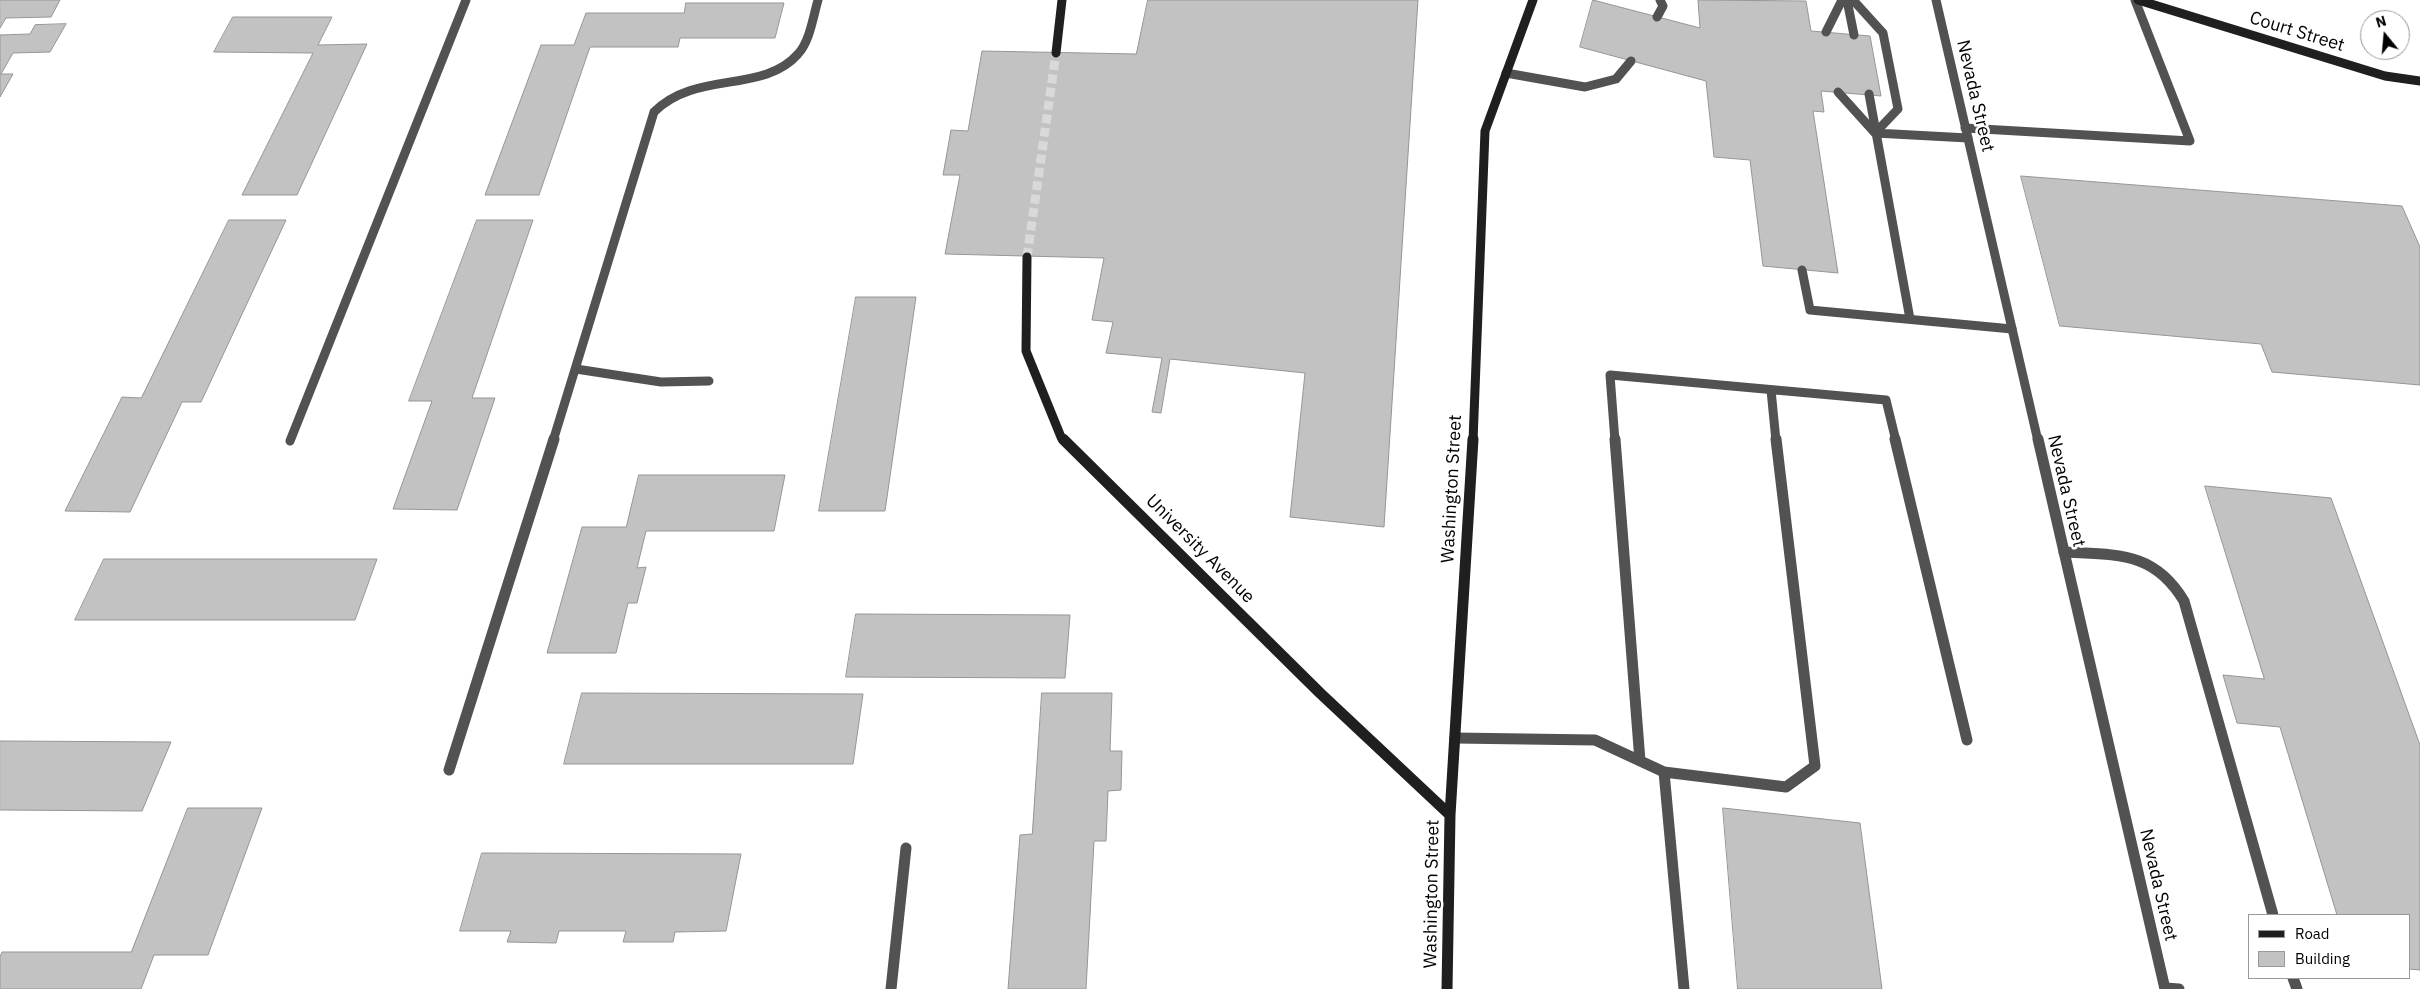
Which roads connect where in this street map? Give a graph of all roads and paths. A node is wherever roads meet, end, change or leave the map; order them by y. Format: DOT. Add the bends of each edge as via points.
graph roads {
  1 [pos="466,0"];
  2 [pos="818,0"];
  3 [pos="1062,0"];
  4 [pos="1533,0"];
  5 [pos="1660,0"];
  6 [pos="1842,0"];
  7 [pos="1847,0"];
  8 [pos="1852,0"];
  9 [pos="1936,0"];
  10 [pos="2137,0"];
  11 [pos="1657,17"];
  12 [pos="1826,32"];
  13 [pos="1854,35"];
  14 [pos="1056,52"];
  15 [pos="1631,61"];
  16 [pos="1506,73"];
  17 [pos="2420,82"];
  18 [pos="1838,92"];
  19 [pos="1869,94"];
  20 [pos="1965,128"];
  21 [pos="1875,133"];
  22 [pos="1968,138"];
  23 [pos="1027,257"];
  24 [pos="1802,270"];
  25 [pos="1910,319"];
  26 [pos="2012,329"];
  27 [pos="576,369"];
  28 [pos="709,381"];
  29 [pos="1771,390"];
  30 [pos="290,441"];
  31 [pos="2064,552"];
  32 [pos="1455,738"];
  33 [pos="1967,740"];
  34 [pos="1640,761"];
  35 [pos="449,770"];
  36 [pos="1664,772"];
  37 [pos="1450,815"];
  38 [pos="906,848"];
  39 [pos="2273,914"];
  40 [pos="2165,988"];
  41 [pos="891,989"];
  42 [pos="1447,989"];
  43 [pos="1684,989"];
  44 [pos="2179,989"];
  1 -- 30 [label="street"];
  2 -- 27 [label="street" via="800,52 788,64 763,74 675,94 661,101 654,112"];
  3 -- 14 [label="main road"];
  4 -- 16 [label="main road, Washington Street"];
  5 -- 11 [label="street" via="1663,6"];
  6 -- 12 [label="street"];
  7 -- 13 [label="street"];
  8 -- 21 [label="street" via="1883,32 1898,109"];
  9 -- 20 [label="street, Nevada Street"];
  10 -- 17 [label="main road, Court Street" via="2385,76"];
  10 -- 20 [label="street" via="2190,140"];
  15 -- 16 [label="street" via="1616,79 1585,87"];
  16 -- 32 [label="main road, Washington Street" via="1485,131 1472,464"];
  18 -- 21 [label="street"];
  19 -- 21 [label="street"];
  20 -- 22 [label="street, Nevada Street"];
  21 -- 22 [label="street"];
  21 -- 25 [label="street"];
  22 -- 26 [label="street, Nevada Street"];
  23 -- 37 [label="main road, University Avenue" via="1026,351 1061,437 1320,693"];
  24 -- 25 [label="street" via="1810,310"];
  25 -- 26 [label="street"];
  26 -- 31 [label="street, Nevada Street"];
  27 -- 28 [label="street" via="661,382"];
  27 -- 35 [label="street"];
  29 -- 33 [label="street" via="1886,400"];
  29 -- 34 [label="street" via="1610,374"];
  29 -- 36 [label="street" via="1815,766 1786,787"];
  31 -- 39 [label="street" via="2130,557 2143,561 2164,573 2180,592"];
  31 -- 40 [label="street, Nevada Street"];
  32 -- 34 [label="street" via="1595,740"];
  32 -- 37 [label="main road, Washington Street"];
  34 -- 36 [label="street"];
  36 -- 43 [label="street"];
  37 -- 42 [label="main road, Washington Street"];
  38 -- 41 [label="street"];
  40 -- 44 [label="street"];
}
